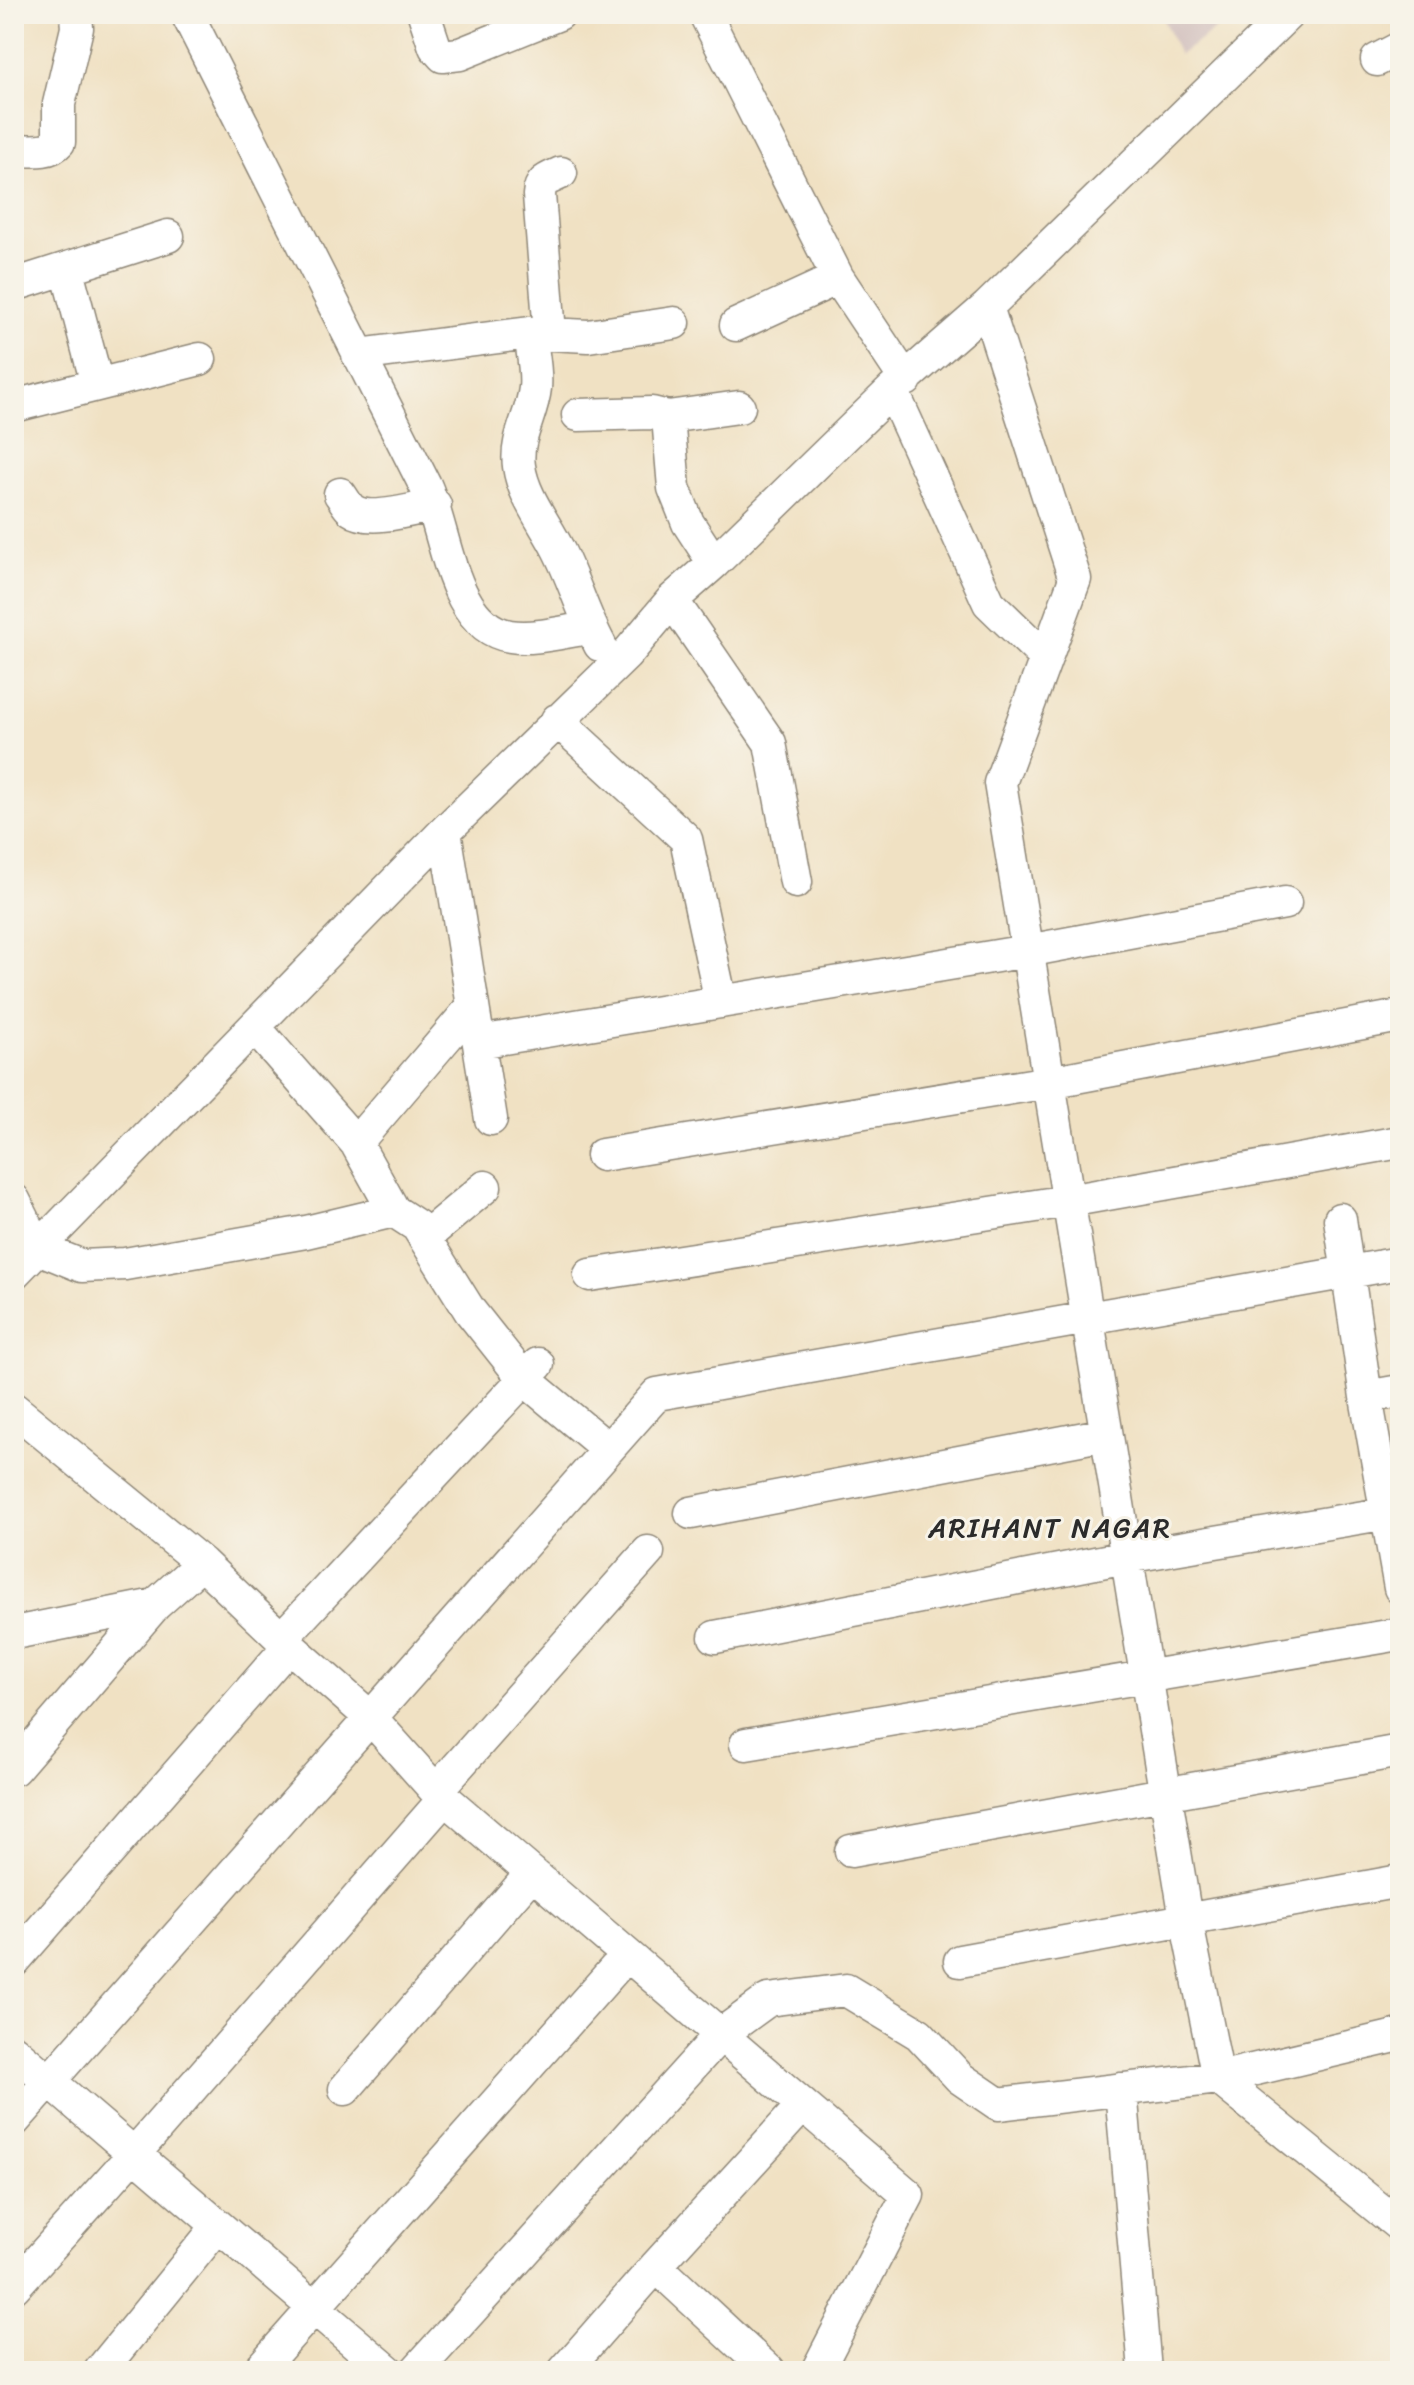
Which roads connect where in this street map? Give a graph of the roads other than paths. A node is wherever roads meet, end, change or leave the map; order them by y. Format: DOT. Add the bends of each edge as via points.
graph roads {
  1 [pos="76,14"];
  2 [pos="187,14"];
  3 [pos="424,14"];
  4 [pos="559,14"];
  5 [pos="705,14"];
  6 [pos="1288,14"];
  7 [pos="14,150"];
  8 [pos="561,173"];
  9 [pos="168,236"];
  10 [pos="67,270"];
  11 [pos="838,278"];
  12 [pos="14,285"];
  13 [pos="987,307"];
  14 [pos="674,323"];
  15 [pos="736,325"];
  16 [pos="540,333"];
  17 [pos="358,355"];
  18 [pos="200,359"];
  19 [pos="97,384"];
  20 [pos="899,385"];
  21 [pos="14,406"];
  22 [pos="739,407"];
  23 [pos="578,415"];
  24 [pos="668,417"];
  25 [pos="340,494"];
  26 [pos="435,505"];
  27 [pos="714,563"];
  28 [pos="672,600"];
  29 [pos="590,628"];
  30 [pos="1046,658"];
  31 [pos="612,668"];
  32 [pos="557,720"];
  33 [pos="445,831"];
  34 [pos="796,882"];
  35 [pos="1285,903"];
  36 [pos="1027,951"];
  37 [pos="721,1002"];
  38 [pos="473,1006"];
  39 [pos="1400,1016"];
  40 [pos="255,1028"];
  41 [pos="479,1042"];
  42 [pos="1049,1082"];
  43 [pos="491,1119"];
  44 [pos="1400,1142"];
  45 [pos="356,1143"];
  46 [pos="602,1155"];
  47 [pos="485,1187"];
  48 [pos="14,1200"];
  49 [pos="1068,1201"];
  50 [pos="394,1211"];
  51 [pos="1340,1219"];
  52 [pos="424,1238"];
  53 [pos="38,1248"];
  54 [pos="1400,1263"];
  55 [pos="14,1273"];
  56 [pos="1348,1273"];
  57 [pos="590,1275"];
  58 [pos="1087,1318"];
  59 [pos="531,1371"];
  60 [pos="1400,1391"];
  61 [pos="1366,1397"];
  62 [pos="14,1409"];
  63 [pos="1106,1434"];
  64 [pos="608,1449"];
  65 [pos="1393,1512"];
  66 [pos="691,1513"];
  67 [pos="648,1552"];
  68 [pos="1126,1557"];
  69 [pos="202,1563"];
  70 [pos="1400,1588"];
  71 [pos="155,1605"];
  72 [pos="14,1633"];
  73 [pos="1400,1634"];
  74 [pos="715,1637"];
  75 [pos="285,1643"];
  76 [pos="1146,1675"];
  77 [pos="370,1717"];
  78 [pos="746,1744"];
  79 [pos="1400,1751"];
  80 [pos="14,1769"];
  81 [pos="440,1795"];
  82 [pos="1165,1795"];
  83 [pos="851,1851"];
  84 [pos="532,1873"];
  85 [pos="1400,1881"];
  86 [pos="1186,1919"];
  87 [pos="627,1955"];
  88 [pos="14,1961"];
  89 [pos="960,1961"];
  90 [pos="720,2035"];
  91 [pos="1400,2035"];
  92 [pos="14,2051"];
  93 [pos="1218,2078"];
  94 [pos="49,2081"];
  95 [pos="345,2089"];
  96 [pos="1121,2089"];
  97 [pos="803,2105"];
  98 [pos="14,2121"];
  99 [pos="134,2154"];
  100 [pos="218,2226"];
  101 [pos="1400,2226"];
  102 [pos="656,2266"];
  103 [pos="14,2287"];
  104 [pos="313,2307"];
  105 [pos="575,2367"];
  106 [pos="100,2371"];
  107 [pos="258,2371"];
  108 [pos="388,2371"];
  109 [pos="416,2371"];
  110 [pos="769,2371"];
  111 [pos="817,2371"];
  112 [pos="1145,2371"];
  1 -- 7 [label="street" via="59,104 59,142 54,148"];
  2 -- 17 [label="street"];
  3 -- 4 [label="street" via="443,56"];
  5 -- 11 [label="street"];
  6 -- 13 [label="street"];
  8 -- 16 [label="street" via="540,186"];
  9 -- 10 [label="street"];
  10 -- 12 [label="street"];
  10 -- 19 [label="street"];
  11 -- 15 [label="street"];
  11 -- 20 [label="street"];
  13 -- 20 [label="street"];
  13 -- 30 [label="street" via="1075,579"];
  14 -- 16 [label="street" via="588,336"];
  16 -- 17 [label="street"];
  16 -- 29 [label="street" via="519,467"];
  17 -- 26 [label="street"];
  18 -- 19 [label="street"];
  19 -- 21 [label="street"];
  20 -- 27 [label="street"];
  20 -- 30 [label="street" via="989,603"];
  22 -- 24 [label="street"];
  23 -- 24 [label="street"];
  24 -- 27 [label="street" via="674,488 688,523"];
  25 -- 26 [label="street" via="364,516"];
  26 -- 29 [label="street" via="455,578 482,623 506,636 526,637"];
  27 -- 28 [label="street"];
  28 -- 31 [label="street"];
  28 -- 34 [label="street" via="770,743"];
  29 -- 31 [label="street"];
  30 -- 36 [label="street" via="1000,783"];
  31 -- 32 [label="street"];
  32 -- 33 [label="street"];
  32 -- 37 [label="street" via="686,839"];
  33 -- 38 [label="street"];
  33 -- 40 [label="street"];
  35 -- 36 [label="street"];
  36 -- 37 [label="street"];
  36 -- 42 [label="street"];
  37 -- 41 [label="street"];
  38 -- 41 [label="street"];
  38 -- 45 [label="street"];
  39 -- 42 [label="street"];
  40 -- 45 [label="street"];
  40 -- 53 [label="street"];
  41 -- 43 [label="street"];
  42 -- 46 [label="street"];
  42 -- 49 [label="street"];
  44 -- 49 [label="street"];
  45 -- 50 [label="street"];
  47 -- 52 [label="street"];
  48 -- 53 [label="street"];
  49 -- 57 [label="street"];
  49 -- 58 [label="street"];
  50 -- 52 [label="street" via="417,1226"];
  50 -- 53 [label="street" via="125,1264 82,1266"];
  51 -- 56 [label="street"];
  52 -- 59 [label="street" via="470,1311"];
  53 -- 55 [label="street"];
  54 -- 56 [label="street"];
  56 -- 58 [label="street"];
  56 -- 61 [label="street"];
  58 -- 63 [label="street"];
  58 -- 64 [label="street" via="657,1394"];
  59 -- 64 [label="street"];
  59 -- 75 [label="street"];
  60 -- 61 [label="street"];
  61 -- 65 [label="street"];
  62 -- 69 [label="street"];
  63 -- 66 [label="street"];
  63 -- 68 [label="street"];
  64 -- 77 [label="street"];
  65 -- 68 [label="street"];
  65 -- 70 [label="street"];
  67 -- 81 [label="street"];
  68 -- 74 [label="street"];
  68 -- 76 [label="street"];
  69 -- 71 [label="street"];
  69 -- 75 [label="street"];
  71 -- 72 [label="street"];
  71 -- 80 [label="street"];
  73 -- 76 [label="street"];
  75 -- 77 [label="street"];
  75 -- 88 [label="street"];
  76 -- 78 [label="street"];
  76 -- 82 [label="street"];
  77 -- 81 [label="street"];
  77 -- 94 [label="street"];
  79 -- 82 [label="street"];
  81 -- 84 [label="street"];
  81 -- 99 [label="street"];
  82 -- 83 [label="street"];
  82 -- 86 [label="street"];
  84 -- 87 [label="street"];
  84 -- 95 [label="street"];
  85 -- 86 [label="street"];
  86 -- 89 [label="street"];
  86 -- 93 [label="street"];
  87 -- 90 [label="street"];
  87 -- 104 [label="street"];
  90 -- 96 [label="street" via="768,2000 846,1990 919,2034 960,2078 998,2104"];
  90 -- 97 [label="street"];
  90 -- 109 [label="street"];
  91 -- 93 [label="street"];
  92 -- 94 [label="street"];
  93 -- 96 [label="street"];
  93 -- 101 [label="street"];
  94 -- 98 [label="street"];
  94 -- 99 [label="street"];
  96 -- 112 [label="street"];
  97 -- 102 [label="street"];
  97 -- 111 [label="street" via="908,2195"];
  99 -- 100 [label="street"];
  99 -- 103 [label="street"];
  100 -- 104 [label="street"];
  100 -- 106 [label="street"];
  102 -- 105 [label="street"];
  102 -- 110 [label="street"];
  104 -- 107 [label="street"];
  104 -- 108 [label="street"];
}
